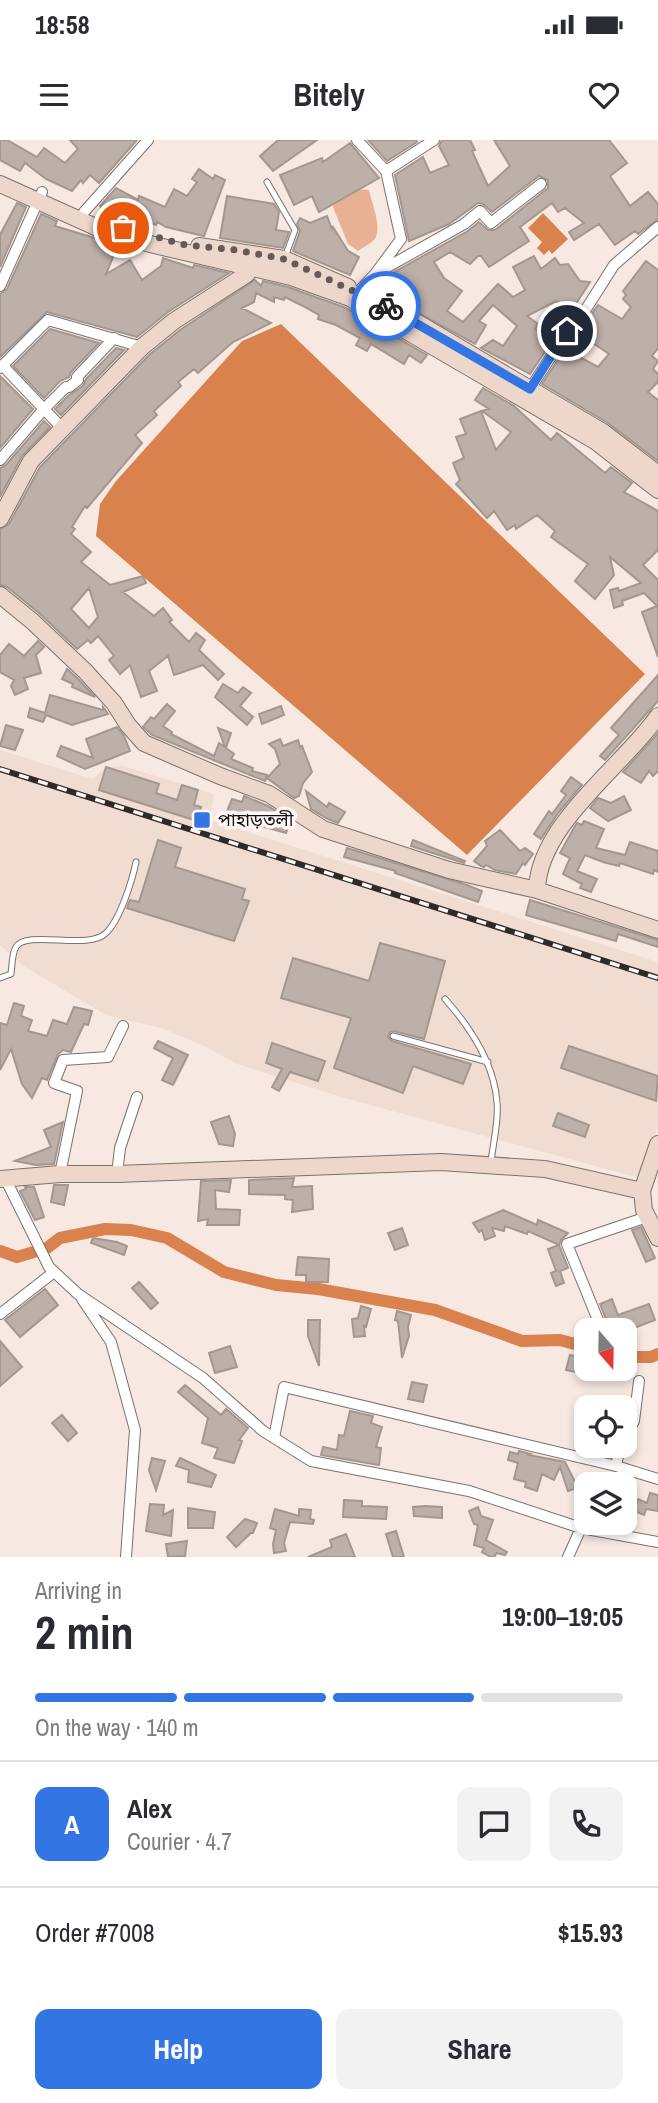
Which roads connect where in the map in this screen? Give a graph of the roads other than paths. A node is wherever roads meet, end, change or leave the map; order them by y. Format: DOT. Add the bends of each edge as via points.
graph roads {
  1 [pos="148,140"];
  2 [pos="356,140"];
  3 [pos="434,140"];
  4 [pos="386,171"];
  5 [pos="0,174"];
  6 [pos="267,182"];
  7 [pos="0,184"];
  8 [pos="541,184"];
  9 [pos="40,196"];
  10 [pos="84,212"];
  11 [pos="658,227"];
  12 [pos="249,259"];
  13 [pos="284,259"];
  14 [pos="375,274"];
  15 [pos="0,286"];
  16 [pos="358,292"];
  17 [pos="114,338"];
  18 [pos="142,347"];
  19 [pos="1,366"];
  20 [pos="530,389"];
  21 [pos="43,410"];
  22 [pos="62,429"];
  23 [pos="0,460"];
  24 [pos="658,474"];
  25 [pos="658,490"];
  26 [pos="2,509"];
  27 [pos="0,595"];
  28 [pos="658,716"];
  29 [pos="136,863"];
  30 [pos="537,890"];
  31 [pos="658,930"];
  32 [pos="0,978"];
  33 [pos="445,999"];
  34 [pos="122,1026"];
  35 [pos="393,1036"];
  36 [pos="488,1062"];
  37 [pos="137,1097"];
  38 [pos="658,1144"];
  39 [pos="491,1165"];
  40 [pos="60,1174"];
  41 [pos="117,1174"];
  42 [pos="3,1179"];
  43 [pos="642,1191"];
  44 [pos="648,1217"];
  45 [pos="658,1238"];
  46 [pos="51,1269"];
  47 [pos="78,1294"];
  48 [pos="0,1314"];
  49 [pos="597,1318"];
  50 [pos="639,1381"];
  51 [pos="637,1397"];
  52 [pos="274,1438"];
  53 [pos="618,1458"];
  54 [pos="616,1466"];
  55 [pos="658,1479"];
  56 [pos="574,1526"];
  57 [pos="578,1535"];
  58 [pos="620,1535"];
  59 [pos="658,1542"];
  60 [pos="126,1557"];
  61 [pos="568,1557"];
  1 -- 10 [label="street"];
  2 -- 4 [label="street"];
  3 -- 4 [label="street"];
  4 -- 14 [label="street" via="401,239"];
  5 -- 9 [label="main road"];
  6 -- 13 [label="lane" via="295,230"];
  7 -- 9 [label="main road"];
  8 -- 14 [label="street" via="491,223 480,211"];
  9 -- 10 [label="main road"];
  9 -- 12 [label="main road" via="100,229 150,244"];
  9 -- 15 [label="street"];
  10 -- 12 [label="main road" via="123,228"];
  11 -- 20 [label="street" via="614,265"];
  12 -- 13 [label="main road"];
  12 -- 18 [label="main road" via="247,274"];
  12 -- 25 [label="main road" via="350,298 595,441"];
  13 -- 16 [label="main road"];
  14 -- 16 [label="street"];
  16 -- 20 [label="main road"];
  17 -- 18 [label="street"];
  17 -- 19 [label="street" via="48,320"];
  17 -- 21 [label="street" via="78,380"];
  18 -- 22 [label="main road"];
  19 -- 21 [label="street"];
  20 -- 24 [label="main road" via="603,432"];
  21 -- 22 [label="street"];
  21 -- 23 [label="street"];
  22 -- 26 [label="main road" via="31,461"];
  27 -- 30 [label="main road" via="85,671 144,743 270,794 323,829 449,870"];
  28 -- 30 [label="main road" via="561,827 537,880"];
  29 -- 32 [label="lane" via="106,934 90,940 19,943 11,974"];
  30 -- 31 [label="main road"];
  33 -- 36 [label="lane"];
  34 -- 40 [label="street" via="108,1057 63,1060 54,1083 77,1091"];
  35 -- 36 [label="lane"];
  36 -- 39 [label="lane" via="497,1102"];
  37 -- 41 [label="street" via="120,1148"];
  38 -- 43 [label="main road"];
  39 -- 41 [label="main road" via="441,1162"];
  39 -- 43 [label="main road" via="545,1169"];
  40 -- 41 [label="main road"];
  40 -- 42 [label="main road"];
  42 -- 46 [label="street"];
  43 -- 44 [label="main road"];
  44 -- 45 [label="main road"];
  44 -- 49 [label="street" via="566,1244"];
  46 -- 47 [label="street"];
  46 -- 48 [label="street"];
  47 -- 52 [label="street" via="203,1378"];
  47 -- 60 [label="street" via="111,1342 135,1430"];
  50 -- 51 [label="street"];
  52 -- 54 [label="street" via="284,1387"];
  52 -- 56 [label="street" via="311,1461 469,1491"];
  53 -- 54 [label="street"];
  54 -- 55 [label="street"];
  57 -- 61 [label="street"];
  58 -- 59 [label="street"];
}
